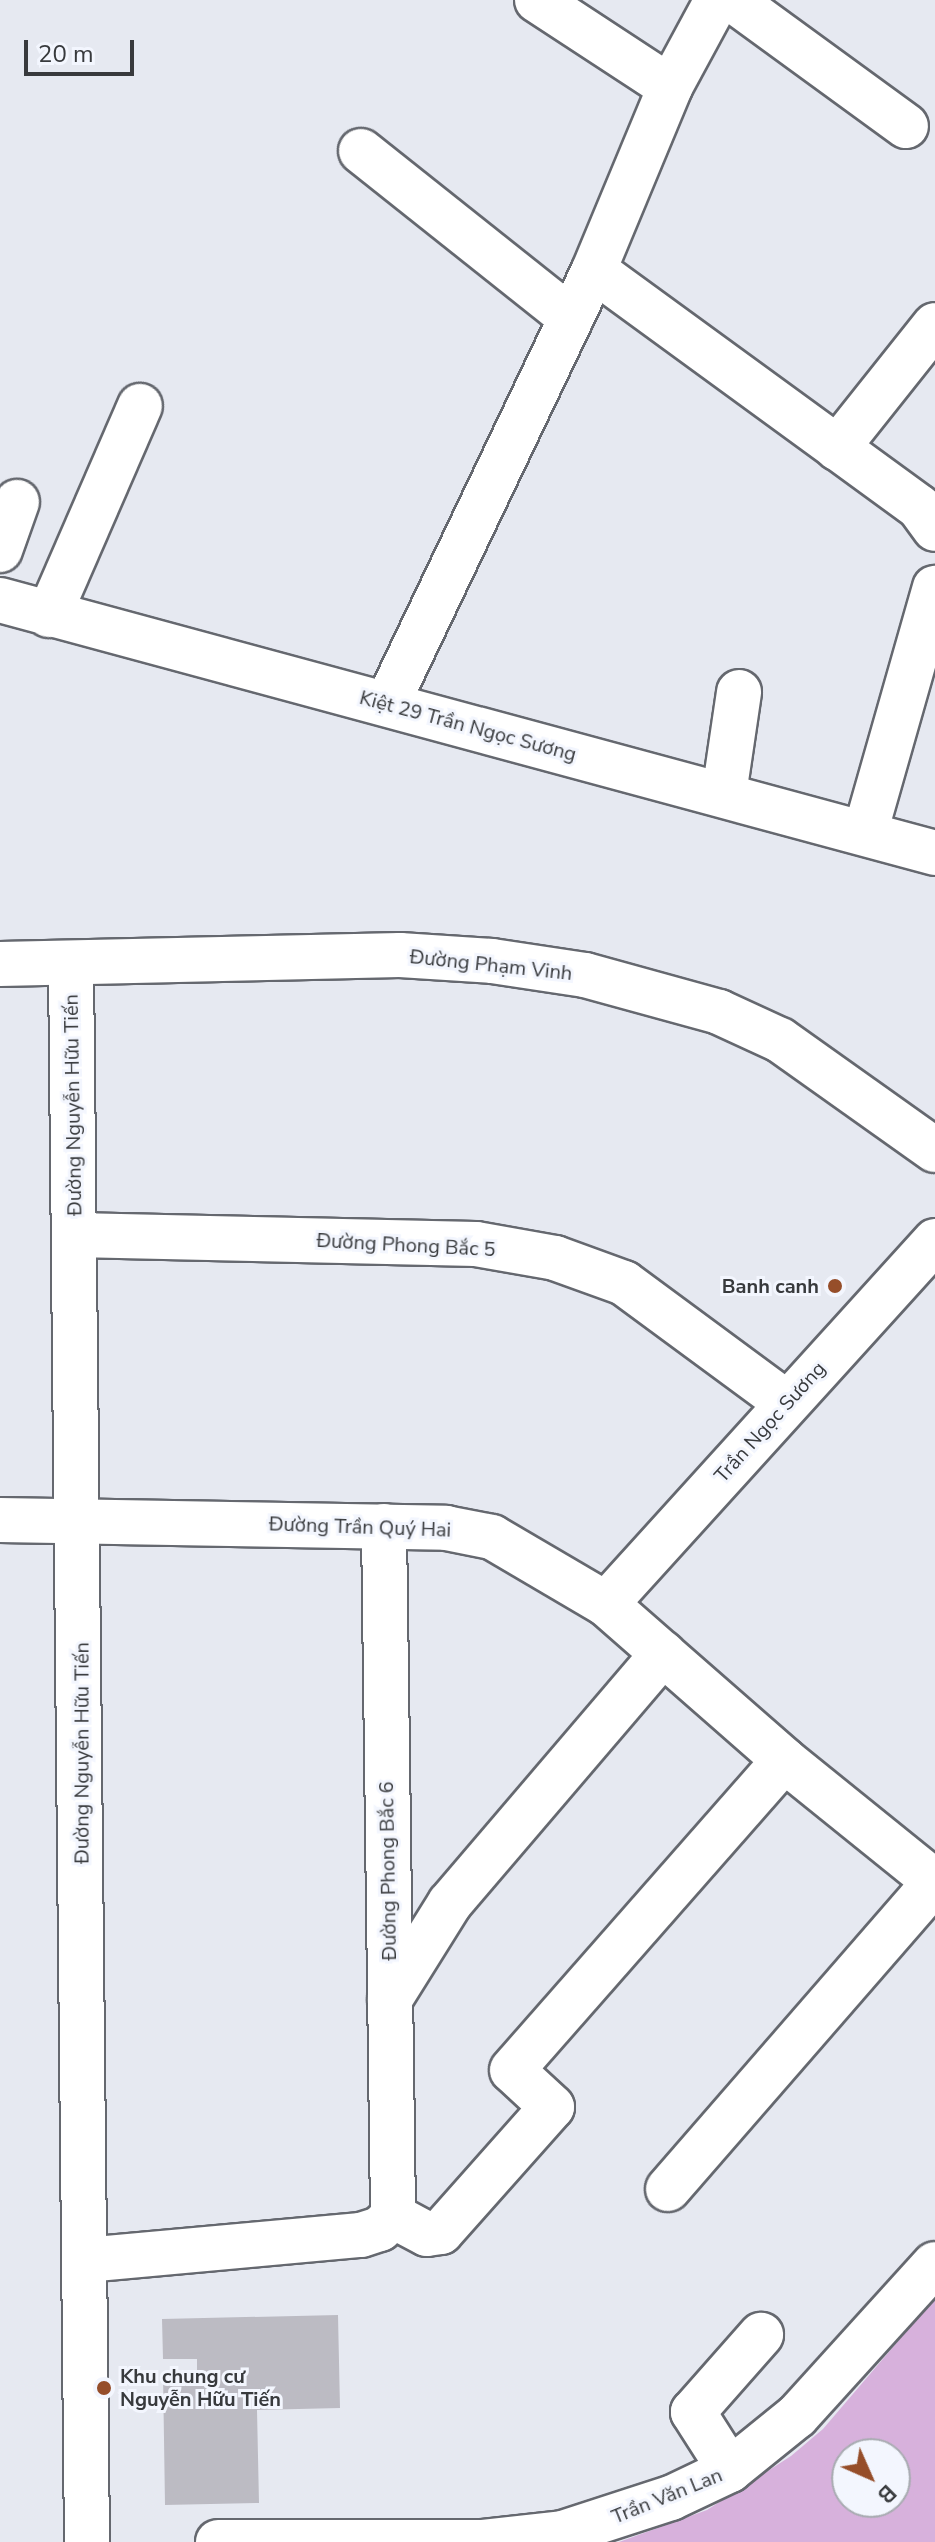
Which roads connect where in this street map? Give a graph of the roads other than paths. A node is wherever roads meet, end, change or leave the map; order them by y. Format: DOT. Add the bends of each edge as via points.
graph roads {
  1 [pos="537,0"];
  2 [pos="717,0"];
  3 [pos="733,0"];
  4 [pos="670,87"];
  5 [pos="906,126"];
  6 [pos="361,151"];
  7 [pos="594,270"];
  8 [pos="571,318"];
  9 [pos="935,325"];
  10 [pos="140,406"];
  11 [pos="837,448"];
  12 [pos="17,502"];
  13 [pos="935,529"];
  14 [pos="0,550"];
  15 [pos="935,588"];
  16 [pos="0,600"];
  17 [pos="49,615"];
  18 [pos="739,692"];
  19 [pos="387,704"];
  20 [pos="724,794"];
  21 [pos="865,833"];
  22 [pos="935,853"];
  23 [pos="0,964"];
  24 [pos="71,964"];
  25 [pos="935,1150"];
  26 [pos="75,1235"];
  27 [pos="935,1241"];
  28 [pos="787,1403"];
  29 [pos="80,1518"];
  30 [pos="0,1520"];
  31 [pos="384,1526"];
  32 [pos="606,1604"];
  33 [pos="663,1654"];
  34 [pos="784,1760"];
  35 [pos="935,1882"];
  36 [pos="390,1999"];
  37 [pos="668,2189"];
  38 [pos="393,2216"];
  39 [pos="85,2260"];
  40 [pos="935,2264"];
  41 [pos="761,2335"];
  42 [pos="730,2470"];
  43 [pos="87,2542"];
  44 [pos="218,2542"];
  1 -- 4 [label="street"];
  2 -- 4 [label="street"];
  3 -- 5 [label="street"];
  4 -- 7 [label="street"];
  6 -- 8 [label="street"];
  7 -- 8 [label="street"];
  7 -- 11 [label="street"];
  8 -- 19 [label="street"];
  9 -- 11 [label="street"];
  10 -- 17 [label="street"];
  11 -- 13 [label="street" via="919,507"];
  12 -- 14 [label="street"];
  15 -- 21 [label="street"];
  16 -- 17 [label="street, Kiệt 29 Trần Ngọc Sương"];
  17 -- 19 [label="street, Kiệt 29 Trần Ngọc Sương"];
  18 -- 20 [label="street"];
  19 -- 20 [label="street, Kiệt 29 Trần Ngọc Sương"];
  20 -- 21 [label="street, Kiệt 29 Trần Ngọc Sương"];
  21 -- 22 [label="street, Kiệt 29 Trần Ngọc Sương"];
  23 -- 24 [label="street, Đường Phạm Vinh"];
  24 -- 25 [label="street, Đường Phạm Vinh" via="400,955 585,975 719,1012 780,1040"];
  24 -- 26 [label="street, Đường Nguyễn Hữu Tiến"];
  26 -- 28 [label="street, Đường Phong Bắc 5" via="476,1244 555,1258 624,1283"];
  26 -- 29 [label="street, Đường Nguyễn Hữu Tiến"];
  27 -- 28 [label="street, Trần Ngọc Sương"];
  28 -- 32 [label="street, Trần Ngọc Sương"];
  29 -- 30 [label="street, Đường Trần Quý Hai"];
  29 -- 31 [label="street, Đường Trần Quý Hai"];
  29 -- 39 [label="street, Đường Nguyễn Hữu Tiến"];
  31 -- 32 [label="street, Đường Trần Quý Hai" via="446,1528 492,1537"];
  31 -- 36 [label="street, Đường Phong Bắc 6"];
  32 -- 33 [label="street, Đường Trần Quý Hai"];
  33 -- 34 [label="street, Đường Trần Quý Hai"];
  33 -- 36 [label="street" via="450,1903"];
  34 -- 35 [label="street, Đường Trần Quý Hai"];
  34 -- 38 [label="street" via="512,2070 552,2107 441,2232 427,2234"];
  35 -- 37 [label="street"];
  36 -- 38 [label="street, Đường Phong Bắc 6"];
  38 -- 39 [label="street" via="380,2229 361,2235"];
  39 -- 43 [label="street, Đường Nguyễn Hữu Tiến"];
  40 -- 42 [label="street, Trần Văn Lan" via="807,2406"];
  41 -- 42 [label="street" via="693,2412"];
  42 -- 44 [label="street, Trần Văn Lan" via="671,2498 563,2533 481,2542"];
}
